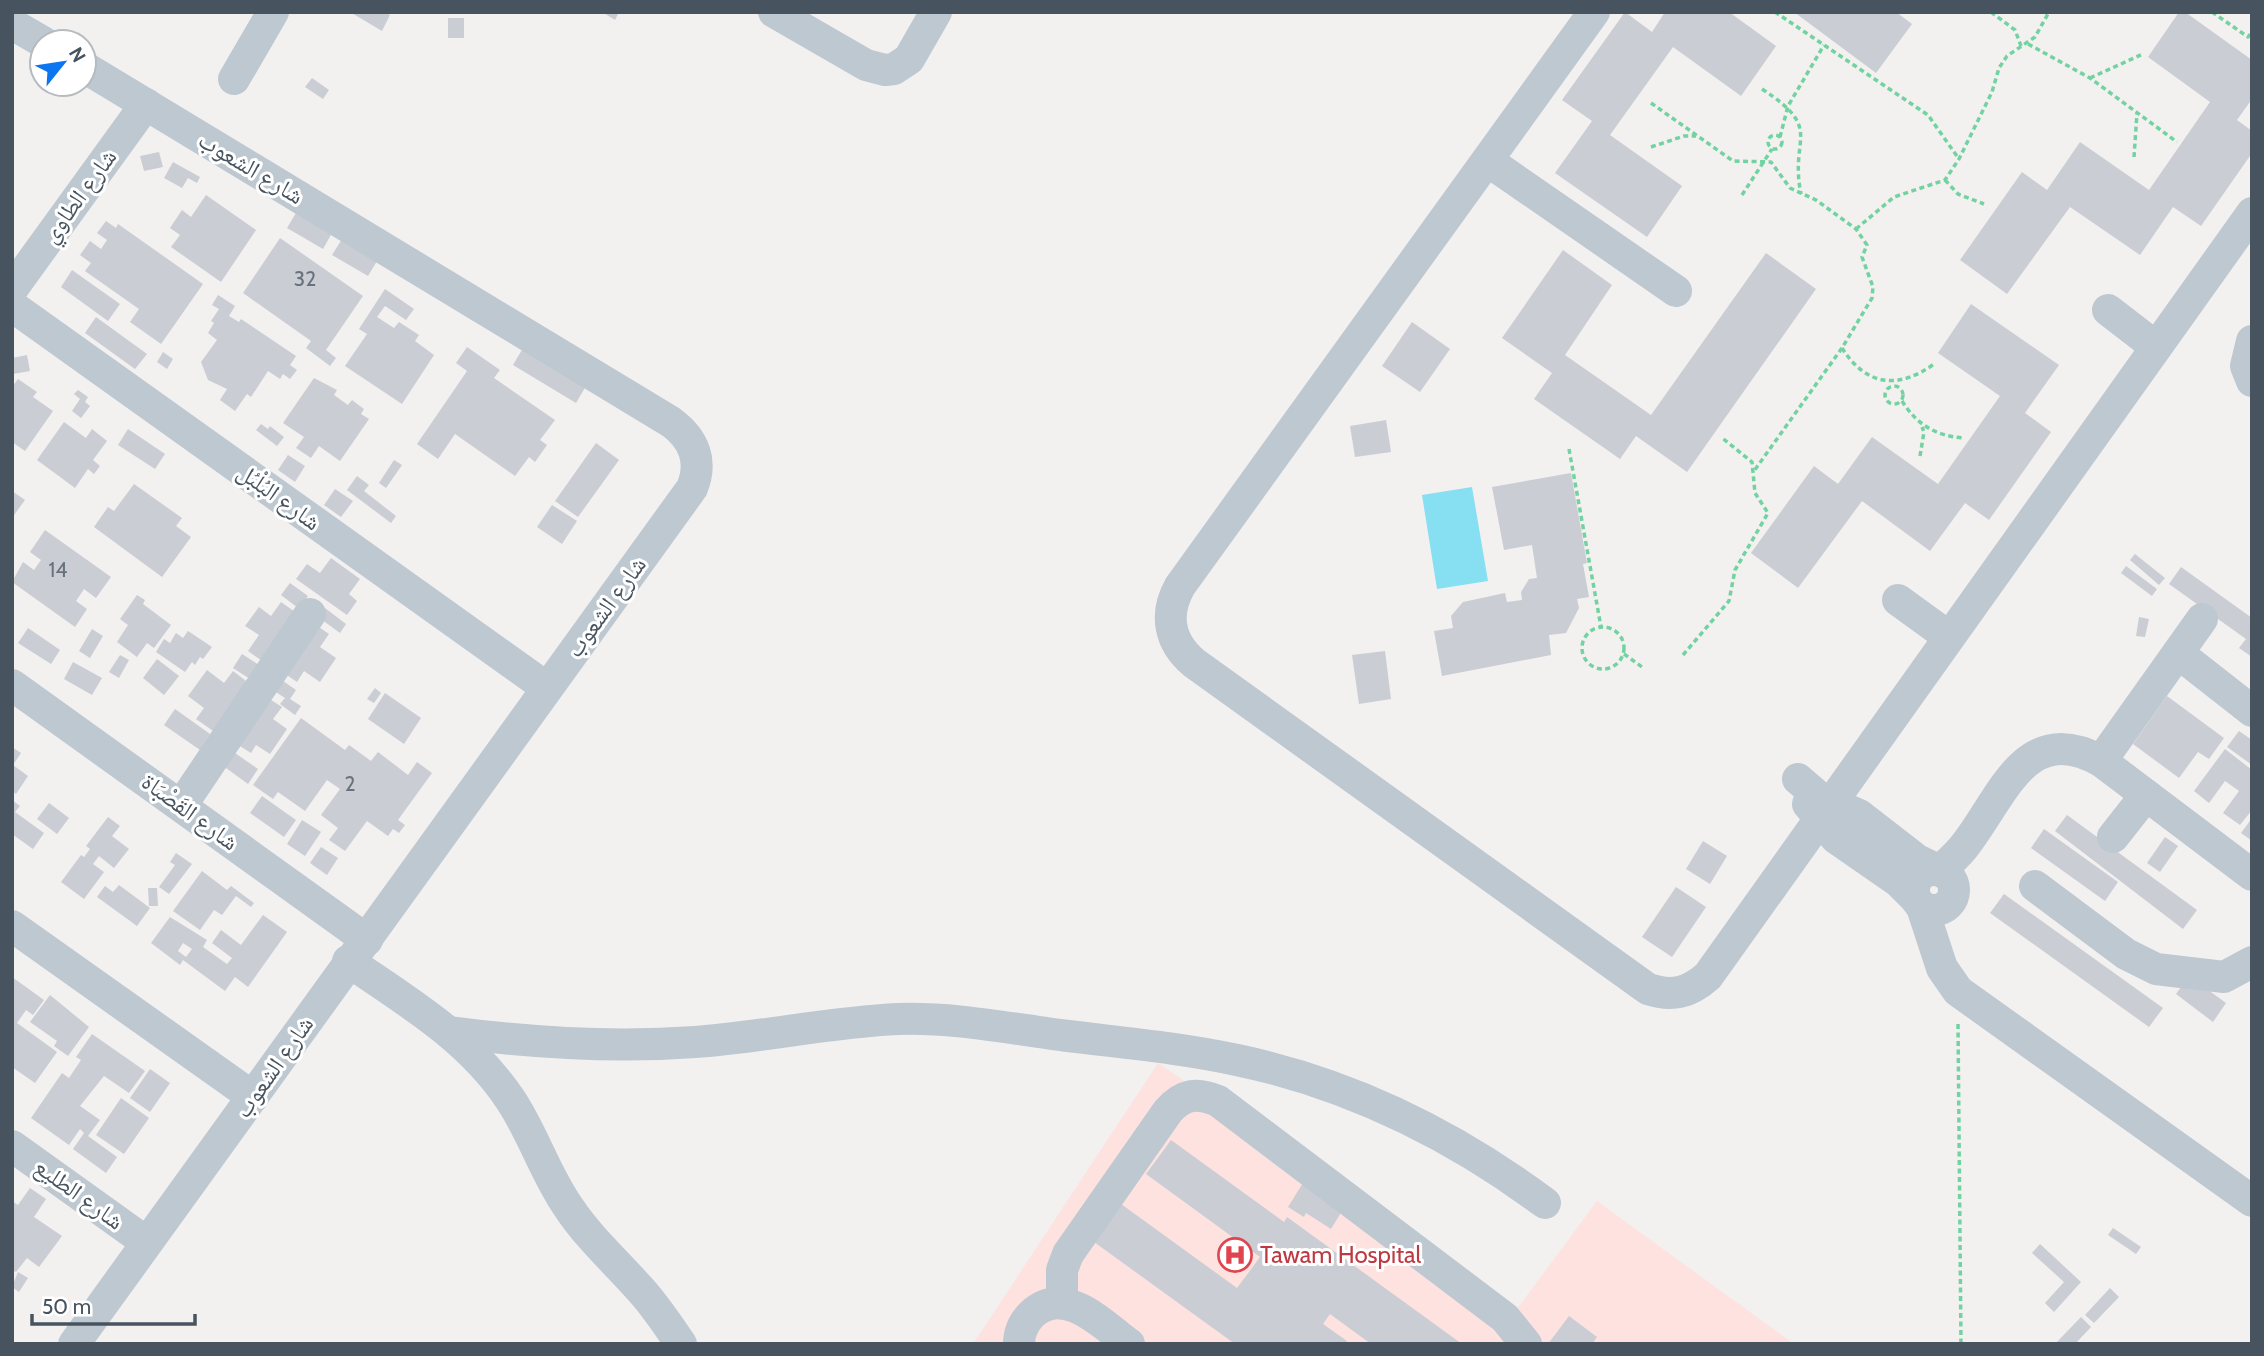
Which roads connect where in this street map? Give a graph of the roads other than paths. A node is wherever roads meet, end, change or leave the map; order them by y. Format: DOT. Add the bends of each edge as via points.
graph roads {
  1 [pos="273,12"];
  2 [pos="774,12"];
  3 [pos="936,12"];
  4 [pos="1594,12"];
  5 [pos="12,24"];
  6 [pos="28,33"];
  7 [pos="98,75"];
  8 [pos="234,79"];
  9 [pos="146,104"];
  10 [pos="1488,160"];
  11 [pos="2252,214"];
  12 [pos="12,289"];
  13 [pos="1675,291"];
  14 [pos="12,306"];
  15 [pos="2108,310"];
  16 [pos="2252,341"];
  17 [pos="2156,347"];
  18 [pos="2252,381"];
  19 [pos="1898,600"];
  20 [pos="310,614"];
  21 [pos="2202,619"];
  22 [pos="1949,637"];
  23 [pos="2178,653"];
  24 [pos="12,685"];
  25 [pos="547,688"];
  26 [pos="2252,711"];
  27 [pos="2101,761"];
  28 [pos="1795,784"];
  29 [pos="2147,795"];
  30 [pos="181,806"];
  31 [pos="1825,811"];
  32 [pos="2113,837"];
  33 [pos="2252,875"];
  34 [pos="2035,886"];
  35 [pos="1935,889"];
  36 [pos="12,926"];
  37 [pos="358,951"];
  38 [pos="2252,962"];
  39 [pos="450,1032"];
  40 [pos="253,1097"];
  41 [pos="12,1146"];
  42 [pos="2252,1201"];
  43 [pos="1545,1203"];
  44 [pos="146,1242"];
  45 [pos="1062,1303"];
  46 [pos="74,1344"];
  47 [pos="681,1344"];
  48 [pos="1019,1344"];
  49 [pos="1129,1344"];
  50 [pos="1526,1344"];
  1 -- 8 [label="street"];
  2 -- 3 [label="street" via="866,65 885,70 909,59"];
  4 -- 10 [label="street"];
  5 -- 6 [label="street"];
  7 -- 9 [label="street, شارع الشعوب"];
  9 -- 12 [label="street, شارع الطاوي"];
  9 -- 25 [label="street, شارع الشعوب" via="671,422 690,440 697,466 692,488"];
  10 -- 13 [label="street"];
  10 -- 31 [label="street" via="1180,586 1170,609 1177,645 1194,663 1623,972 1664,994 1695,987 1708,976"];
  11 -- 17 [label="street"];
  14 -- 25 [label="street, شارع البُلْبُل"];
  15 -- 17 [label="street"];
  16 -- 18 [label="street" via="2246,356"];
  17 -- 22 [label="street"];
  19 -- 22 [label="street"];
  20 -- 30 [label="street"];
  21 -- 23 [label="street"];
  22 -- 31 [label="street"];
  23 -- 26 [label="street"];
  23 -- 27 [label="street"];
  24 -- 30 [label="street, شارع القَصْبَاة"];
  25 -- 37 [label="street, شارع الشعوب"];
  27 -- 29 [label="street"];
  27 -- 35 [label="street" via="2076,749 2058,748 2026,761"];
  28 -- 31 [label="street"];
  29 -- 32 [label="street"];
  29 -- 33 [label="street"];
  30 -- 37 [label="street, شارع القَصْبَاة"];
  31 -- 35 [label="street" via="1859,815 1917,860"];
  34 -- 38 [label="street" via="2126,954 2156,969 2224,977"];
  35 -- 42 [label="street" via="1938,954 1948,981 1958,991"];
  36 -- 40 [label="street"];
  37 -- 39 [label="street, شارع القَصْبَاة"];
  37 -- 40 [label="street, شارع الشعوب"];
  39 -- 43 [label="street" via="509,1040 629,1045 756,1036 864,1021 939,1019 1194,1052 1281,1070 1368,1100 1473,1154"];
  39 -- 47 [label="street, شارع القَصْبَاة" via="493,1075 512,1102 552,1182 580,1223 653,1303"];
  40 -- 44 [label="street, شارع الشعوب"];
  41 -- 44 [label="street, شارع الطليع"];
  44 -- 46 [label="street, شارع الشعوب"];
  45 -- 48 [label="street" via="1034,1312 1024,1323"];
  45 -- 49 [label="street" via="1078,1307"];
  45 -- 50 [label="street" via="1062,1270 1076,1240 1168,1111 1178,1100 1205,1095 1505,1318"];
}
